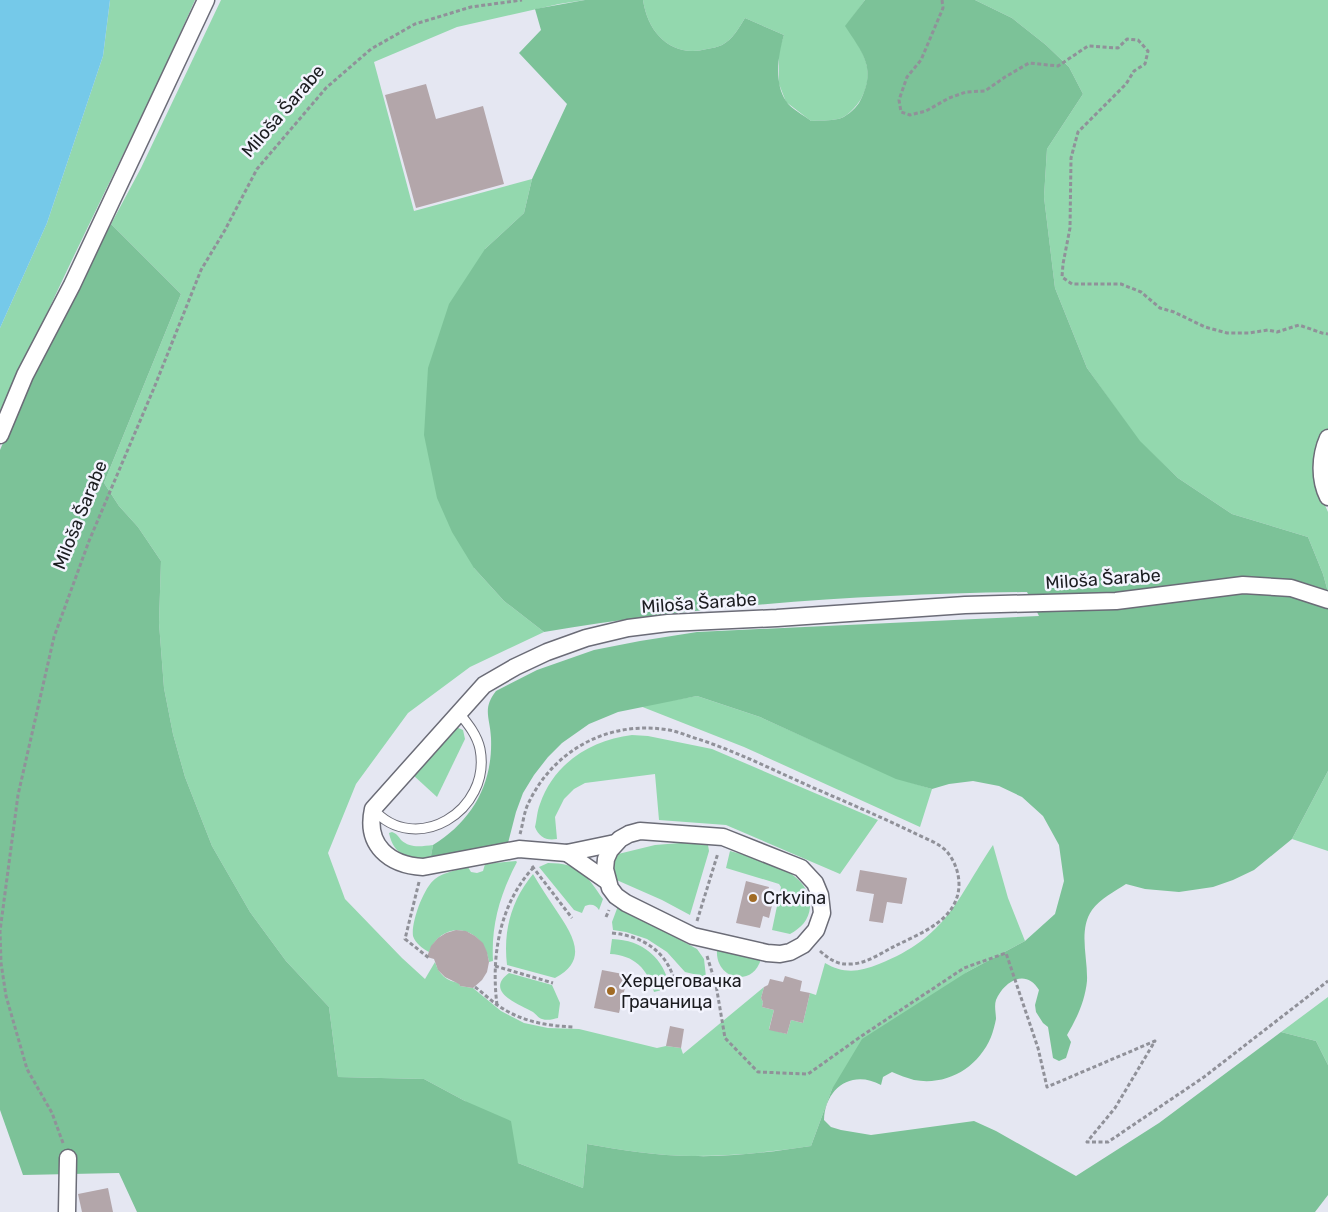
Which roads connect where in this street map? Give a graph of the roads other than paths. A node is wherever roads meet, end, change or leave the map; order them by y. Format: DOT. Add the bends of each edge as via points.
graph roads {
  1 [pos="206,0"];
  2 [pos="0,435"];
  3 [pos="1328,438"];
  4 [pos="1328,497"];
  5 [pos="1328,600"];
  6 [pos="459,713"];
  7 [pos="373,809"];
  8 [pos="615,843"];
  9 [pos="567,853"];
  10 [pos="606,881"];
  11 [pos="68,1158"];
  12 [pos="67,1212"];
  1 -- 2 [label="street" via="72,285 25,375"];
  3 -- 4 [label="street" via="1321,470"];
  5 -- 6 [label="street, Miloša Šarabe" via="1291,588 1243,585 1116,601 965,605 628,628 586,638 515,667 484,685"];
  6 -- 7 [label="street, Miloša Šarabe"];
  6 -- 7 [label="lane" via="476,738 481,772 466,805 458,814 422,828 387,821"];
  7 -- 9 [label="street" via="373,832 381,849 405,865 423,867 519,849"];
  8 -- 9 [label="street"];
  8 -- 10 [label="street" via="606,859"];
  8 -- 10 [label="street" via="640,831 723,836 801,868 815,883 822,913 808,941 790,952 767,953 697,938 626,903 616,896"];
  9 -- 10 [label="street"];
  11 -- 12 [label="street"];
}
